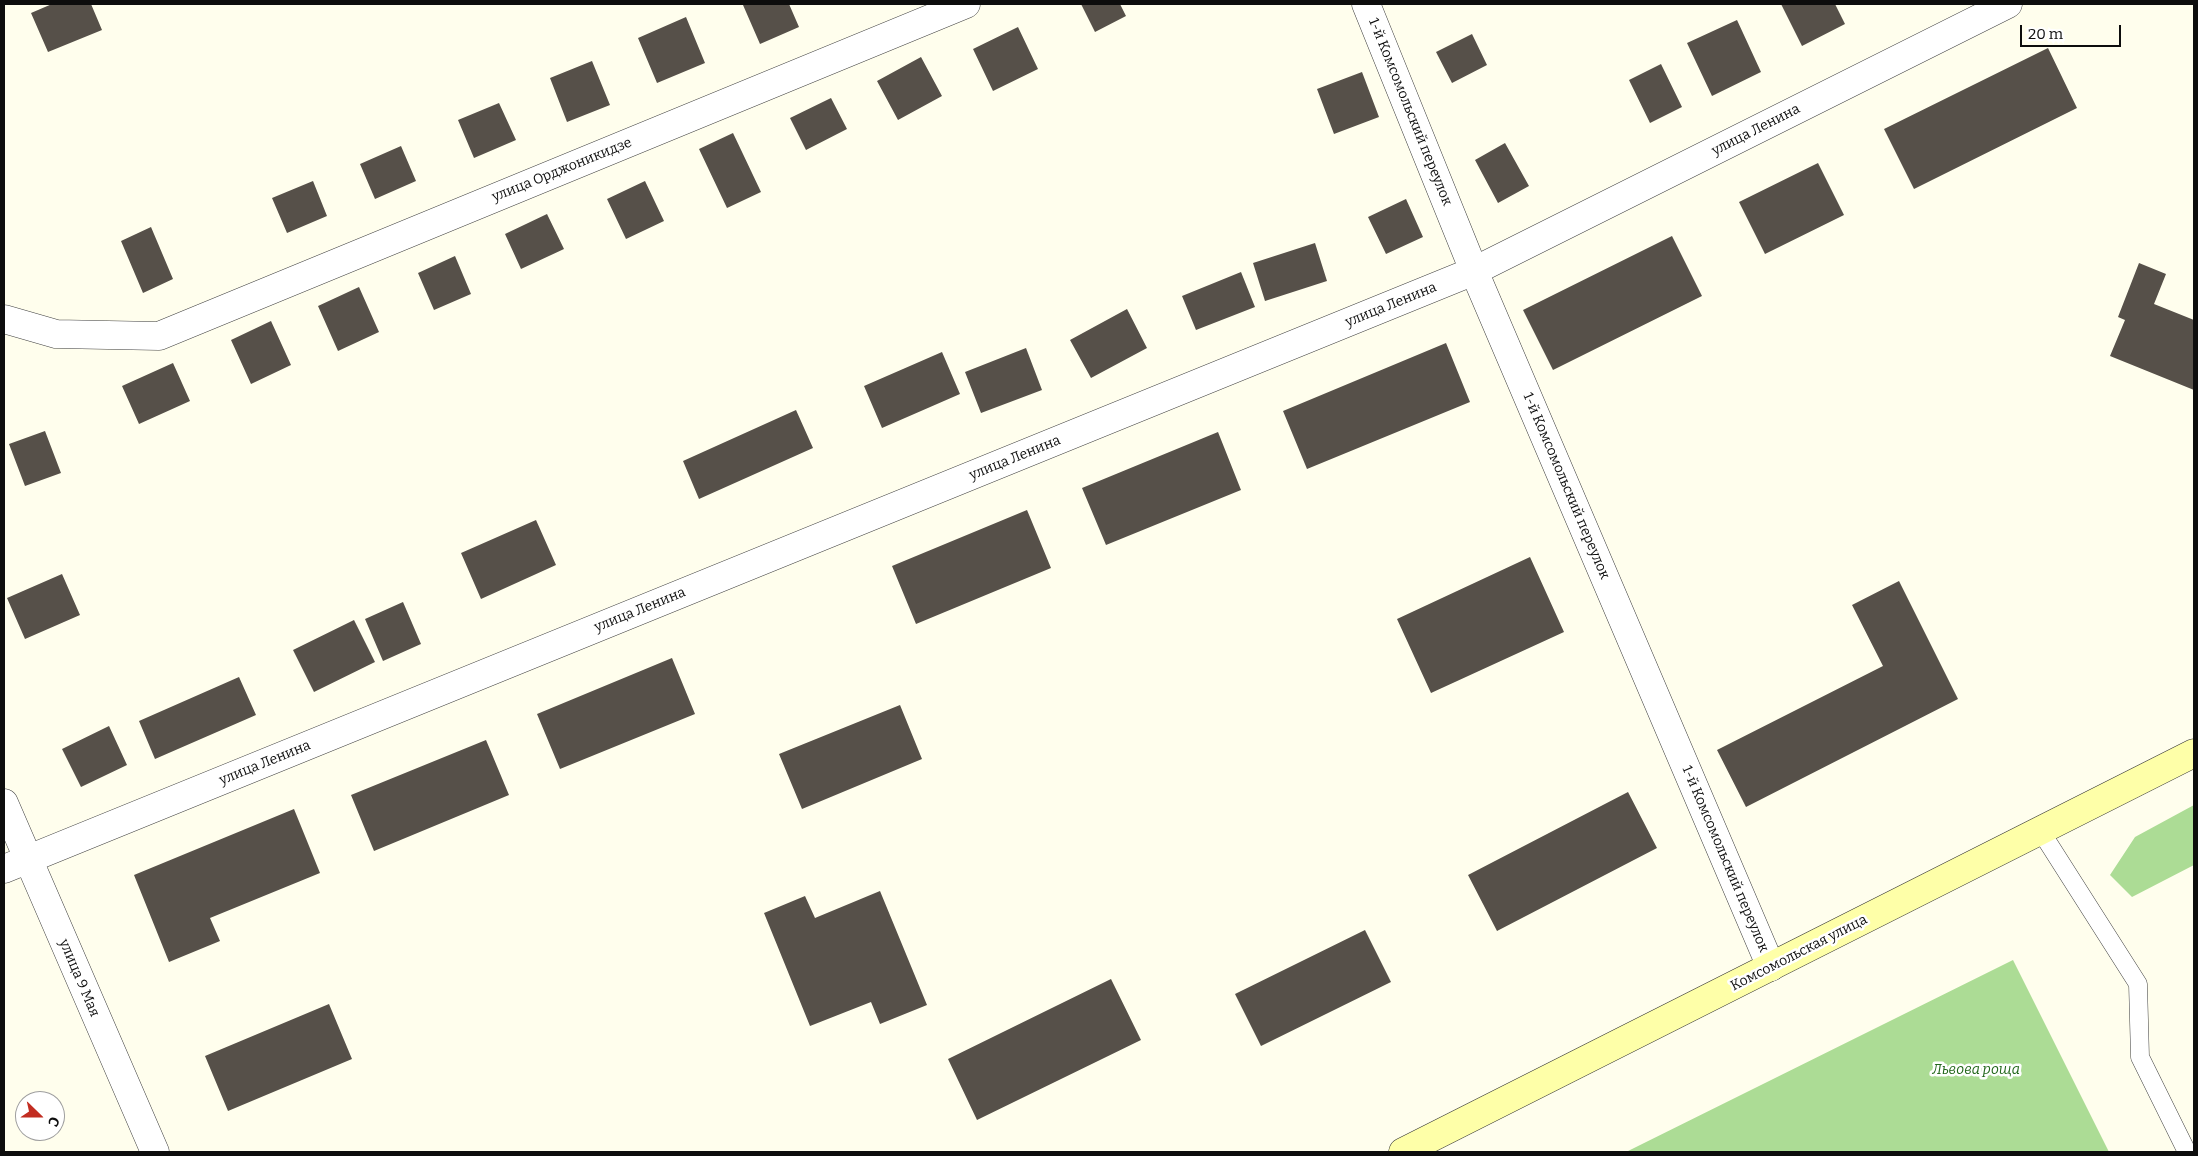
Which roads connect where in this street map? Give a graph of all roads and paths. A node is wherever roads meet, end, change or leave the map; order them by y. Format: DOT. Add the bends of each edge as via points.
graph roads {
  1 [pos="966,4"];
  2 [pos="1366,4"];
  3 [pos="2008,4"];
  4 [pos="1474,271"];
  5 [pos="4,319"];
  6 [pos="2194,753"];
  7 [pos="4,803"];
  8 [pos="2040,830"];
  9 [pos="16,864"];
  10 [pos="1771,967"];
  11 [pos="154,1152"];
  12 [pos="1403,1152"];
  13 [pos="2187,1152"];
  1 -- 5 [label="street, улица Орджоникидзе" via="159,336 56,334"];
  2 -- 4 [label="street, 1-й Комсомольский переулок"];
  3 -- 4 [label="street, улица Ленина"];
  4 -- 9 [label="street, улица Ленина"];
  4 -- 10 [label="street, 1-й Комсомольский переулок"];
  6 -- 8 [label="main road, Комсомольская улица"];
  7 -- 9 [label="street, улица 9 Мая"];
  8 -- 10 [label="main road, Комсомольская улица"];
  8 -- 13 [label="lane" via="2138,984 2140,1057"];
  9 -- 11 [label="street, улица 9 Мая"];
  10 -- 12 [label="main road, Комсомольская улица"];
}
